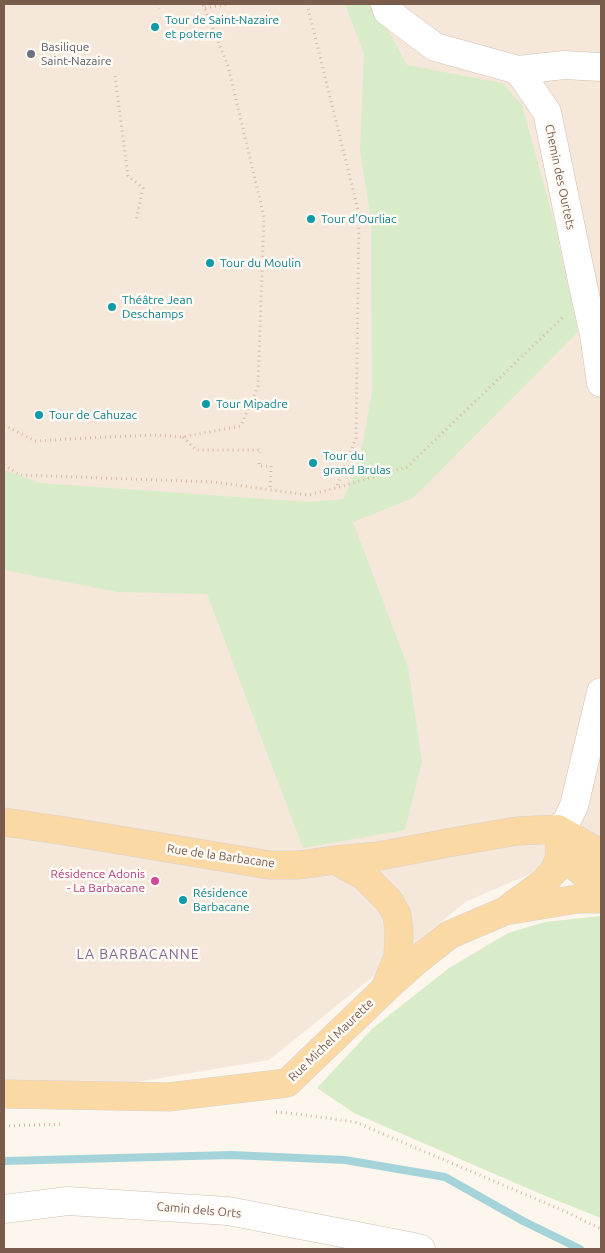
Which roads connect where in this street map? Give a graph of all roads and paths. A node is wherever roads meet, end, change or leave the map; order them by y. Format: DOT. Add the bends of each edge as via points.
graph roads {
  1 [pos="157,4"];
  2 [pos="229,4"];
  3 [pos="307,4"];
  4 [pos="385,4"];
  5 [pos="204,6"];
  6 [pos="158,9"];
  7 [pos="175,33"];
  8 [pos="215,34"];
  9 [pos="601,67"];
  10 [pos="518,70"];
  11 [pos="115,76"];
  12 [pos="136,221"];
  13 [pos="556,323"];
  14 [pos="601,384"];
  15 [pos="4,426"];
  16 [pos="182,437"];
  17 [pos="260,454"];
  18 [pos="259,463"];
  19 [pos="4,464"];
  20 [pos="336,488"];
  21 [pos="270,490"];
  22 [pos="601,692"];
  23 [pos="4,822"];
  24 [pos="558,829"];
  25 [pos="601,854"];
  26 [pos="335,860"];
  27 [pos="601,885"];
  28 [pos="601,898"];
  29 [pos="505,911"];
  30 [pos="386,988"];
  31 [pos="4,1094"];
  32 [pos="270,1112"];
  33 [pos="67,1123"];
  34 [pos="4,1126"];
  35 [pos="4,1209"];
  36 [pos="601,1229"];
  37 [pos="421,1249"];
  1 -- 6 [label="path"];
  2 -- 5 [label="path"];
  3 -- 20 [label="path" via="359,214 356,438"];
  4 -- 10 [label="street" via="388,10 435,47"];
  5 -- 8 [label="path"];
  7 -- 8 [label="path"];
  8 -- 16 [label="path" via="228,66 264,217 258,386 241,426"];
  9 -- 10 [label="street"];
  10 -- 14 [label="street, Chemin des Ourtets" via="547,112 594,334"];
  11 -- 12 [label="path" via="128,176 143,188"];
  13 -- 20 [label="path" via="407,467"];
  15 -- 16 [label="path" via="35,441 106,436"];
  16 -- 17 [label="path" via="196,450 260,450"];
  18 -- 21 [label="path" via="260,466 271,466"];
  19 -- 21 [label="path" via="20,475 214,482"];
  20 -- 21 [label="path" via="308,495"];
  22 -- 24 [label="street" via="574,806 566,822"];
  23 -- 26 [label="main road, Rue de la Barbacane" via="268,865"];
  24 -- 25 [label="main road"];
  24 -- 26 [label="main road, Rue de la Barbacane" via="517,831 379,856"];
  24 -- 27 [label="main road" via="575,866"];
  24 -- 29 [label="main road" via="560,855 554,870 543,883"];
  26 -- 30 [label="main road" via="364,876 397,915 398,957"];
  28 -- 29 [label="main road, Rue Michel Maurette"];
  29 -- 30 [label="main road, Rue Michel Maurette" via="449,935"];
  30 -- 31 [label="main road, Rue Michel Maurette" via="287,1083 168,1097"];
  32 -- 36 [label="path" via="355,1122"];
  33 -- 34 [label="path"];
  35 -- 37 [label="street, Camin dels Orts" via="68,1201 228,1211"];
}
